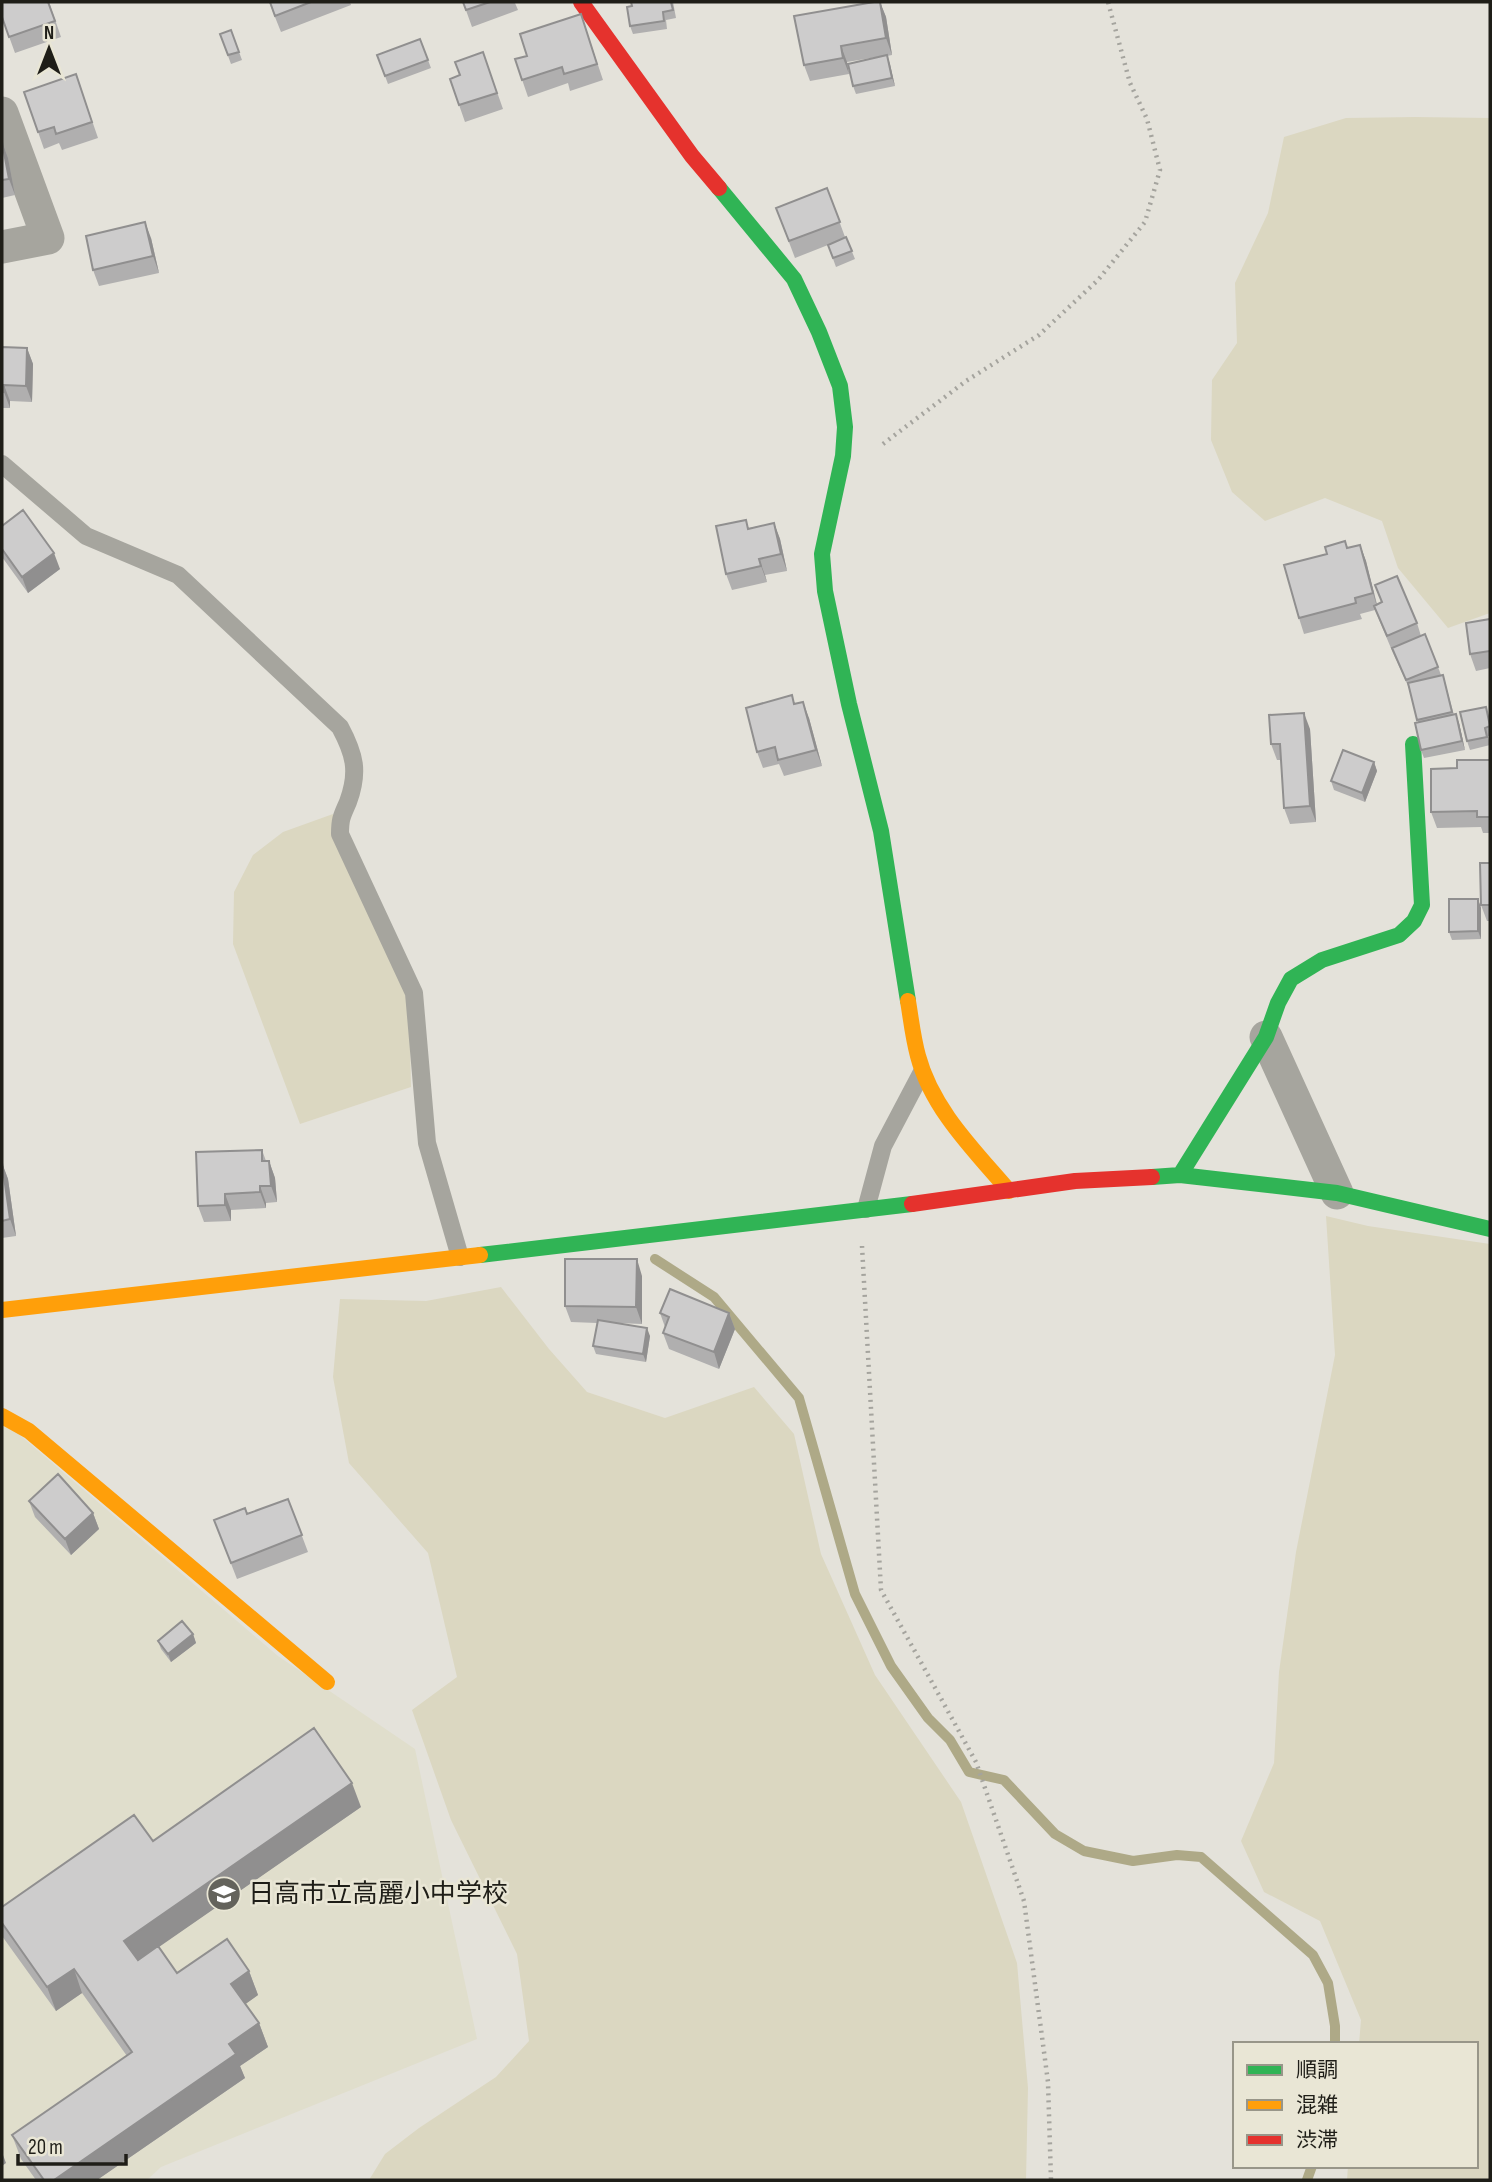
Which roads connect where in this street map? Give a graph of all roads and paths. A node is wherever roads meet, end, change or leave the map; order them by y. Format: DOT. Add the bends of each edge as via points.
graph roads {
  1 [pos="581,2"];
  2 [pos="1108,2"];
  3 [pos="2,113"];
  4 [pos="2,247"];
  5 [pos="2,464"];
  6 [pos="838,480"];
  7 [pos="1413,744"];
  8 [pos="1266,1037"];
  9 [pos="922,1072"];
  10 [pos="1180,1175"];
  11 [pos="1009,1191"];
  12 [pos="1337,1193"];
  13 [pos="863,1210"];
  14 [pos="1490,1229"];
  15 [pos="460,1257"];
  16 [pos="2,1310"];
  17 [pos="2,1416"];
  18 [pos="327,1682"];
  19 [pos="1051,2180"];
  1 -- 6 [label="street" via="692,156 794,279 840,386 845,427"];
  2 -- 6 [label="path" via="1160,170 1145,222 1098,280 1040,335 966,381"];
  3 -- 4 [label="street" via="48,239"];
  5 -- 15 [label="lane" via="86,536 178,575 340,727 352,750 356,778 340,818 340,834 414,993 427,1143"];
  6 -- 9 [label="street" via="822,554 825,591 881,831"];
  7 -- 8 [label="street" via="1422,905 1414,921 1399,934 1321,960 1291,979"];
  8 -- 10 [label="street"];
  8 -- 12 [label="street"];
  9 -- 11 [label="street" via="947,1117"];
  9 -- 13 [label="lane" via="883,1146"];
  10 -- 11 [label="street" via="1074,1181"];
  10 -- 12 [label="street"];
  11 -- 13 [label="street"];
  12 -- 14 [label="street"];
  13 -- 15 [label="street"];
  13 -- 19 [label="path" via="881,1590 976,1762 1024,1901 1048,2082"];
  15 -- 16 [label="street"];
  17 -- 18 [label="street" via="29,1431"];
}
